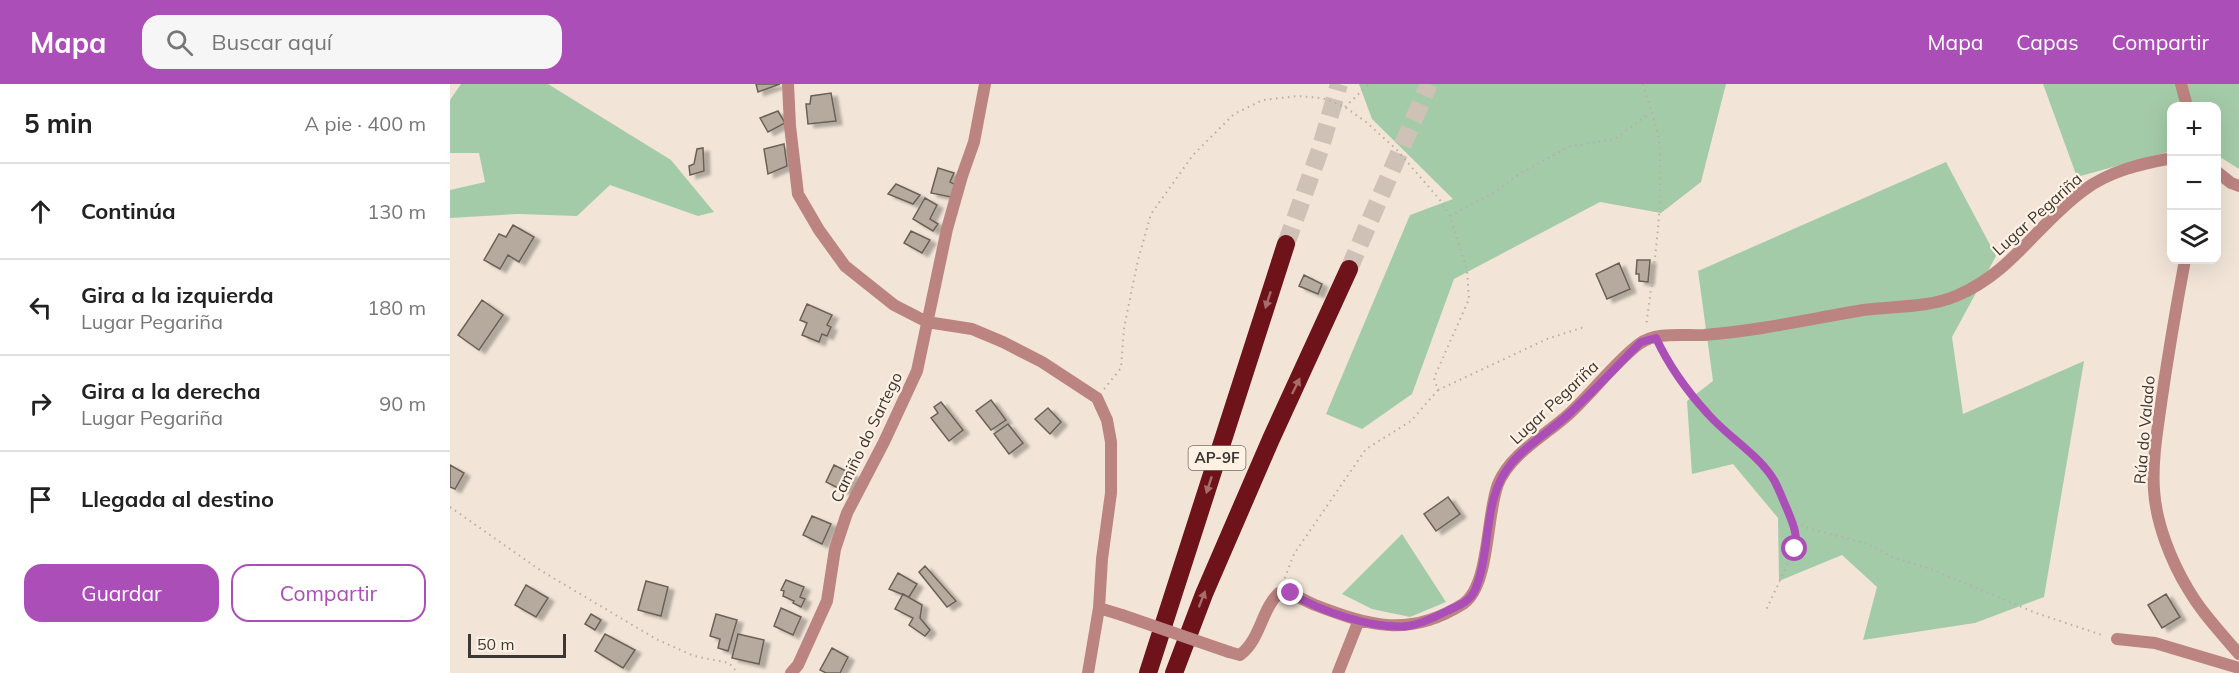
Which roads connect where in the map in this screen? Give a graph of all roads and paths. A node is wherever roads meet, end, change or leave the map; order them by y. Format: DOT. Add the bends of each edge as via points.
graph roads {
  1 [pos="788,84"];
  2 [pos="985,84"];
  3 [pos="1369,84"];
  4 [pos="1643,84"];
  5 [pos="2181,84"];
  6 [pos="2186,102"];
  7 [pos="1345,107"];
  8 [pos="1651,112"];
  9 [pos="2167,159"];
  10 [pos="2221,174"];
  11 [pos="2239,186"];
  12 [pos="1450,216"];
  13 [pos="1286,244"];
  14 [pos="2184,264"];
  15 [pos="1350,269"];
  16 [pos="927,322"];
  17 [pos="1584,327"];
  18 [pos="1656,338"];
  19 [pos="1641,342"];
  20 [pos="1438,390"];
  21 [pos="1096,398"];
  22 [pos="450,507"];
  23 [pos="1791,519"];
  24 [pos="1279,592"];
  25 [pos="1099,608"];
  26 [pos="1766,610"];
  27 [pos="1359,620"];
  28 [pos="2117,639"];
  29 [pos="2239,654"];
  30 [pos="2239,668"];
  31 [pos="738,673"];
  32 [pos="791,673"];
  33 [pos="1089,673"];
  34 [pos="1148,673"];
  35 [pos="1174,673"];
  36 [pos="1338,673"];
  1 -- 16 [label="street" via="798,194 819,230 845,266 894,305"];
  2 -- 16 [label="street, Camiño do Sartego" via="974,142 947,230"];
  3 -- 7 [label="path"];
  4 -- 8 [label="path"];
  5 -- 6 [label="street"];
  7 -- 12 [label="path" via="1396,149"];
  7 -- 21 [label="path" via="1322,98 1263,100 1234,114 1193,155 1151,214 1124,328 1121,368"];
  8 -- 12 [label="path" via="1614,139 1568,147"];
  8 -- 19 [label="path" via="1659,140 1660,223"];
  9 -- 18 [label="street, Lugar Pegariña" via="2109,175 2083,191 2007,265 1956,296 1778,326"];
  10 -- 11 [label="street"];
  12 -- 20 [label="path" via="1467,270 1469,298 1434,378"];
  13 -- 34 [label="highway, AP-9F, one-way"];
  14 -- 29 [label="street, Rúa do Valado" via="2159,418 2154,492 2167,543 2188,590"];
  35 -- 15 [label="highway, AP-9F, one-way" via="1270,439"];
  16 -- 21 [label="street" via="972,329 1003,342"];
  16 -- 32 [label="street, Camiño do Sartego" via="917,370 847,513 835,549 826,601"];
  17 -- 20 [label="path" via="1547,339"];
  18 -- 19 [label="street, Lugar Pegariña"];
  18 -- 23 [label="path" via="1690,393 1773,479"];
  19 -- 27 [label="street, Lugar Pegariña" via="1570,414 1512,463 1499,483 1474,593 1464,603 1409,626 1382,626"];
  20 -- 24 [label="path" via="1411,421 1366,449 1294,554"];
  21 -- 25 [label="street" via="1107,420 1111,442 1111,493"];
  22 -- 31 [label="path" via="540,570 656,639 694,656 729,663"];
  23 -- 26 [label="path" via="1797,538 1795,549"];
  23 -- 28 [label="path" via="1808,528 1868,544 2036,613"];
  24 -- 25 [label="street, bridge" via="1247,650 1240,655"];
  24 -- 27 [label="street, Lugar Pegariña" via="1291,593"];
  25 -- 33 [label="street"];
  27 -- 36 [label="street"];
  28 -- 30 [label="street" via="2155,643"];
}
